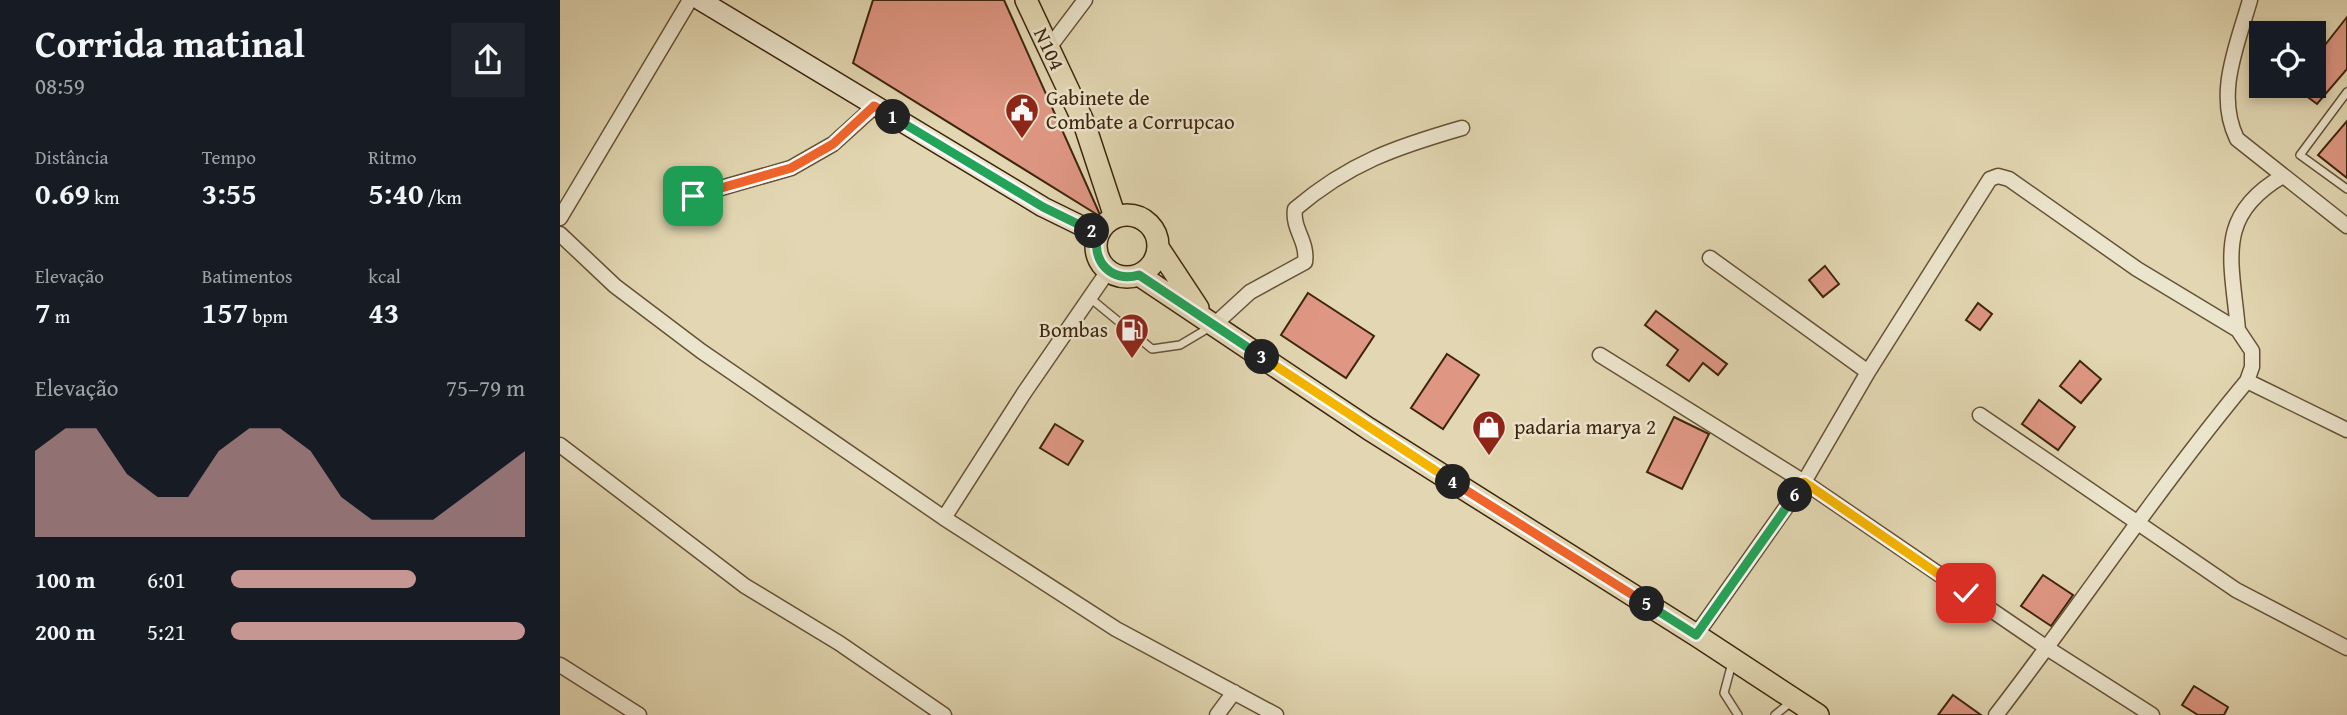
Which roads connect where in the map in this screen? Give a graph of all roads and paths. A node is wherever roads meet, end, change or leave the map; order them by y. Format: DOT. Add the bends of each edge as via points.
graph roads {
  1 [pos="690,0"];
  2 [pos="700,0"];
  3 [pos="1026,0"];
  4 [pos="1085,0"];
  5 [pos="2250,0"];
  6 [pos="1048,49"];
  7 [pos="2347,92"];
  8 [pos="874,106"];
  9 [pos="1462,128"];
  10 [pos="2283,176"];
  11 [pos="2347,189"];
  12 [pos="693,196"];
  13 [pos="1115,217"];
  14 [pos="560,218"];
  15 [pos="2347,226"];
  16 [pos="560,234"];
  17 [pos="1098,234"];
  18 [pos="1158,249"];
  19 [pos="1710,258"];
  20 [pos="1108,271"];
  21 [pos="1139,275"];
  22 [pos="1090,297"];
  23 [pos="1208,320"];
  24 [pos="2238,330"];
  25 [pos="1600,355"];
  26 [pos="1868,372"];
  27 [pos="2247,382"];
  28 [pos="1980,415"];
  29 [pos="2347,430"];
  30 [pos="560,444"];
  31 [pos="1804,482"];
  32 [pos="944,518"];
  33 [pos="2138,525"];
  34 [pos="1696,635"];
  35 [pos="2048,648"];
  36 [pos="2347,648"];
  37 [pos="1732,659"];
  38 [pos="560,665"];
  39 [pos="1234,692"];
  40 [pos="1794,699"];
  41 [pos="639,715"];
  42 [pos="944,715"];
  43 [pos="1217,715"];
  44 [pos="1276,715"];
  45 [pos="1738,715"];
  46 [pos="1775,715"];
  47 [pos="1818,715"];
  48 [pos="1996,715"];
  49 [pos="2152,715"];
  1 -- 14 [label="street"];
  2 -- 8 [label="main road"];
  3 -- 6 [label="main road, N104 / N104"];
  4 -- 6 [label="street"];
  5 -- 10 [label="street" via="2226,94 2228,121 2237,139"];
  6 -- 13 [label="main road, N104 / N104" via="1084,123"];
  7 -- 11 [label="lane" via="2300,155"];
  8 -- 12 [label="street" via="833,144 791,168"];
  8 -- 17 [label="main road" via="1043,207"];
  9 -- 23 [label="street" via="1359,163 1315,191 1295,209 1293,220 1307,247 1305,262"];
  10 -- 15 [label="street"];
  10 -- 24 [label="street" via="2259,190 2233,228"];
  13 -- 17 [label="main road"];
  13 -- 18 [label="main road" via="1131,215 1146,221 1156,233"];
  16 -- 32 [label="street" via="615,286 701,351"];
  17 -- 20 [label="main road" via="1096,250"];
  18 -- 21 [label="main road" via="1153,265"];
  18 -- 23 [label="main road"];
  19 -- 26 [label="street"];
  20 -- 21 [label="main road" via="1123,277"];
  20 -- 22 [label="street"];
  21 -- 23 [label="main road"];
  22 -- 23 [label="lane" via="1152,349 1180,345"];
  22 -- 32 [label="street"];
  23 -- 34 [label="main road" via="1369,429"];
  24 -- 26 [label="street" via="1998,176 1990,178"];
  24 -- 27 [label="street" via="2252,351"];
  25 -- 31 [label="street"];
  26 -- 31 [label="street"];
  27 -- 29 [label="street"];
  27 -- 33 [label="street" via="2185,455"];
  28 -- 33 [label="street"];
  30 -- 42 [label="street" via="746,586"];
  31 -- 34 [label="street"];
  31 -- 35 [label="street"];
  32 -- 39 [label="street" via="1116,629"];
  33 -- 35 [label="street"];
  33 -- 36 [label="street" via="2258,603"];
  34 -- 37 [label="main road"];
  35 -- 48 [label="street"];
  35 -- 49 [label="street"];
  37 -- 40 [label="main road"];
  37 -- 45 [label="lane" via="1724,693"];
  38 -- 41 [label="street"];
  39 -- 43 [label="street"];
  39 -- 44 [label="street"];
  40 -- 46 [label="lane"];
  40 -- 47 [label="main road"];
}
